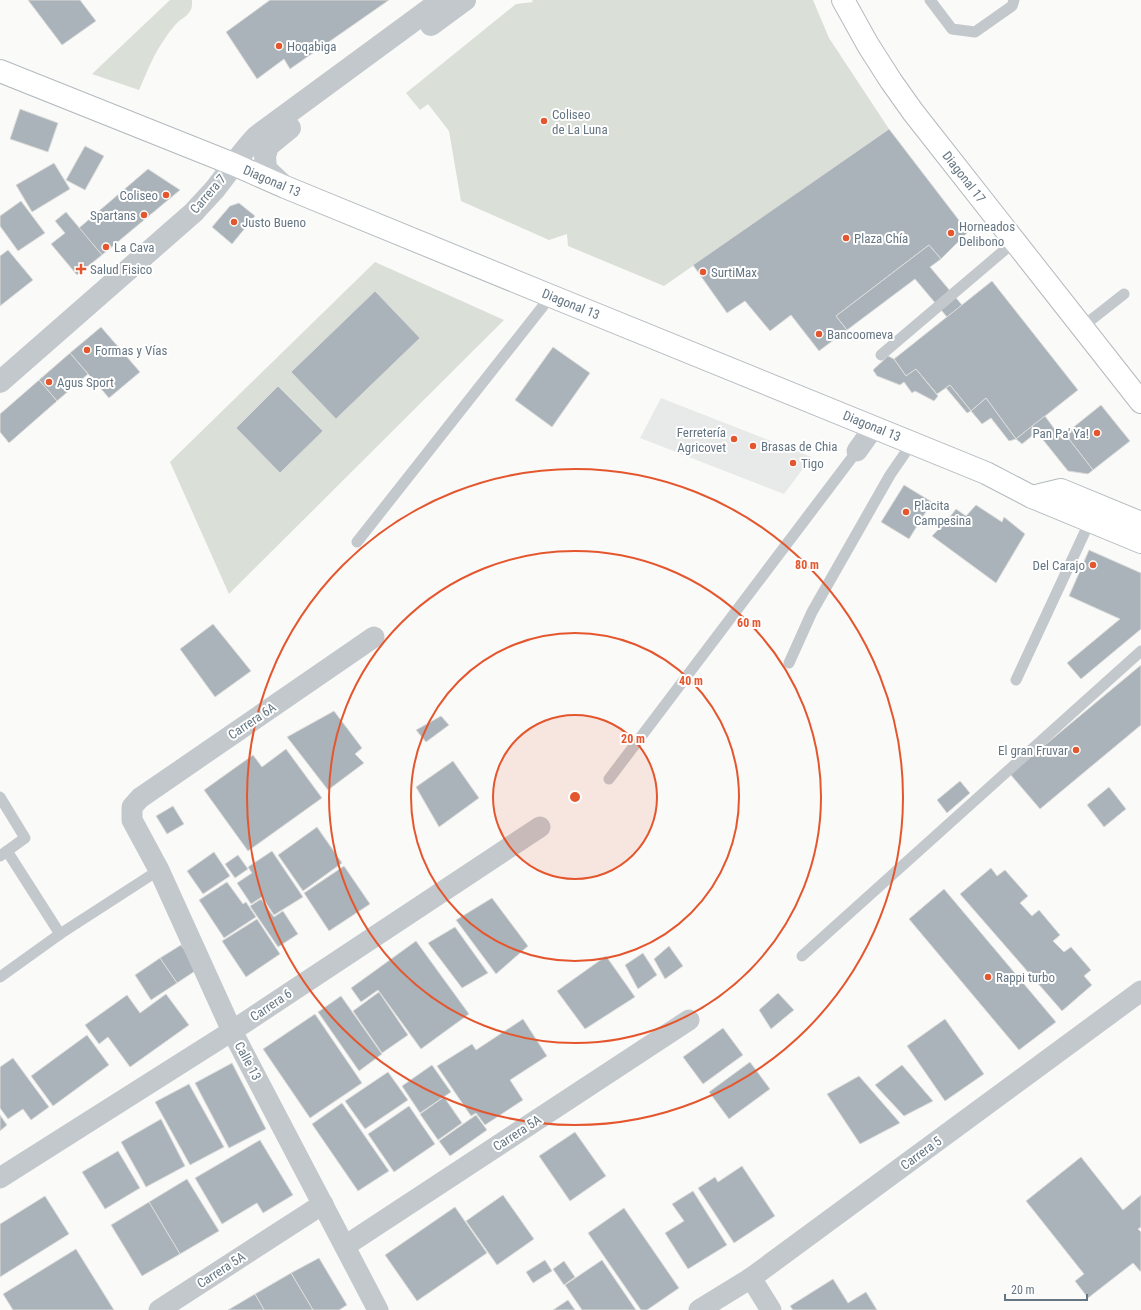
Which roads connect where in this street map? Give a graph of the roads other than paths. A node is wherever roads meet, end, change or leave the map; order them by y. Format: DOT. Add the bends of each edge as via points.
graph roads {
  1 [pos="442,0"];
  2 [pos="465,0"];
  3 [pos="930,0"];
  4 [pos="1014,0"];
  5 [pos="845,1"];
  6 [pos="0,71"];
  7 [pos="233,164"];
  8 [pos="285,187"];
  9 [pos="1014,242"];
  10 [pos="1124,294"];
  11 [pos="551,296"];
  12 [pos="1082,327"];
  13 [pos="881,355"];
  14 [pos="0,382"];
  15 [pos="1141,402"];
  16 [pos="874,427"];
  17 [pos="912,443"];
  18 [pos="857,451"];
  19 [pos="1032,497"];
  20 [pos="1090,521"];
  21 [pos="1141,523"];
  22 [pos="357,542"];
  23 [pos="1141,542"];
  24 [pos="374,637"];
  25 [pos="1141,651"];
  26 [pos="789,663"];
  27 [pos="1016,680"];
  28 [pos="609,779"];
  29 [pos="0,797"];
  30 [pos="132,807"];
  31 [pos="540,827"];
  32 [pos="4,853"];
  33 [pos="158,870"];
  34 [pos="60,934"];
  35 [pos="802,956"];
  36 [pos="0,977"];
  37 [pos="1141,991"];
  38 [pos="689,1020"];
  39 [pos="232,1031"];
  40 [pos="0,1178"];
  41 [pos="323,1204"];
  42 [pos="345,1246"];
  43 [pos="751,1278"];
  44 [pos="159,1310"];
  45 [pos="378,1310"];
  46 [pos="699,1310"];
  47 [pos="771,1310"];
  1 -- 7 [label="street, Carrera 7" via="258,136"];
  2 -- 8 [label="street" via="268,146 265,156 266,169"];
  3 -- 4 [label="lane" via="952,29 975,32 1012,6"];
  5 -- 9 [label="main road, Diagonal 17" via="868,45 900,94"];
  6 -- 7 [label="main road, Diagonal 13"];
  7 -- 8 [label="main road, Diagonal 13"];
  7 -- 14 [label="street, Carrera 7" via="194,212"];
  8 -- 11 [label="main road, Diagonal 13"];
  9 -- 12 [label="main road, Diagonal 17"];
  9 -- 13 [label="lane"];
  10 -- 12 [label="lane"];
  11 -- 16 [label="main road, Diagonal 13"];
  11 -- 22 [label="lane"];
  12 -- 15 [label="main road, Diagonal 17"];
  16 -- 17 [label="main road, Diagonal 13"];
  16 -- 18 [label="street"];
  17 -- 19 [label="main road, Diagonal 13" via="986,473"];
  17 -- 26 [label="lane" via="890,475 812,612"];
  18 -- 28 [label="lane"];
  19 -- 20 [label="main road, Diagonal 13"];
  19 -- 21 [label="main road" via="1061,490"];
  20 -- 23 [label="main road, Diagonal 13"];
  20 -- 27 [label="lane"];
  24 -- 30 [label="street, Carrera 6A" via="140,798"];
  25 -- 35 [label="lane"];
  29 -- 32 [label="lane" via="25,838"];
  30 -- 33 [label="street, Calle 13" via="132,820"];
  31 -- 39 [label="street, Carrera 6"];
  32 -- 34 [label="lane"];
  33 -- 34 [label="lane"];
  33 -- 39 [label="street, Calle 13"];
  34 -- 36 [label="lane"];
  37 -- 43 [label="street, Carrera 5"];
  38 -- 42 [label="street, Carrera 5A"];
  39 -- 40 [label="street, Carrera 6"];
  39 -- 41 [label="street, Calle 13"];
  41 -- 42 [label="street, Calle 13"];
  41 -- 44 [label="street, Carrera 5A"];
  42 -- 45 [label="street, Calle 13"];
  43 -- 46 [label="street, Carrera 5"];
  43 -- 47 [label="street"];
}
